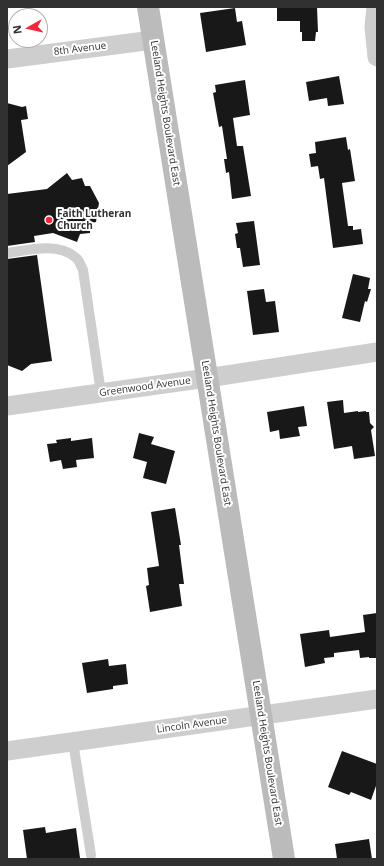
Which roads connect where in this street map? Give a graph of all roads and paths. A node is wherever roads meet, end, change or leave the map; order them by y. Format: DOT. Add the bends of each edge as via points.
graph roads {
  1 [pos="148,7"];
  2 [pos="376,7"];
  3 [pos="154,40"];
  4 [pos="377,57"];
  5 [pos="7,59"];
  6 [pos="7,253"];
  7 [pos="377,352"];
  8 [pos="207,378"];
  9 [pos="101,393"];
  10 [pos="7,406"];
  11 [pos="377,699"];
  12 [pos="262,715"];
  13 [pos="73,742"];
  14 [pos="7,751"];
  15 [pos="91,855"];
  16 [pos="284,859"];
  1 -- 3 [label="main road, Leeland Heights Boulevard East"];
  2 -- 4 [label="street" via="374,27"];
  3 -- 5 [label="street, 8th Avenue"];
  3 -- 8 [label="main road, Leeland Heights Boulevard East"];
  6 -- 9 [label="lane" via="62,249 76,257 83,270"];
  7 -- 8 [label="street, Greenwood Avenue"];
  8 -- 9 [label="street, Greenwood Avenue"];
  8 -- 12 [label="main road, Leeland Heights Boulevard East"];
  9 -- 10 [label="street, Greenwood Avenue"];
  11 -- 12 [label="street, Lincoln Avenue"];
  12 -- 13 [label="street, Lincoln Avenue"];
  12 -- 16 [label="main road, Leeland Heights Boulevard East"];
  13 -- 14 [label="street, Lincoln Avenue"];
  13 -- 15 [label="lane"];
}
